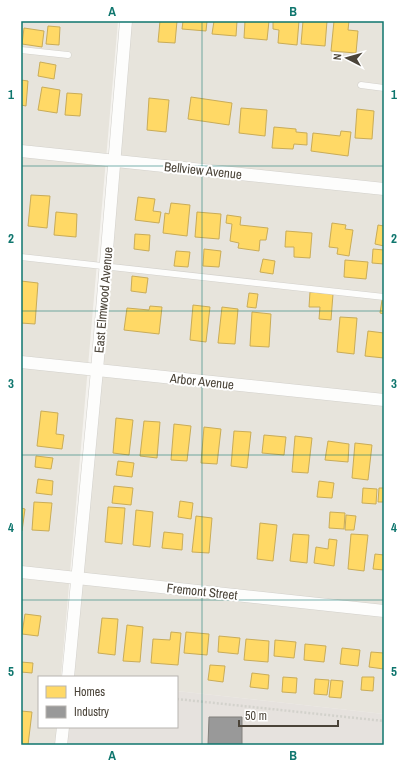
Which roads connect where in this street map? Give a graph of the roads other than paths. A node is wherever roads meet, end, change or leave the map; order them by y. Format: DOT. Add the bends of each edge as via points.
graph roads {
  1 [pos="126,21"];
  2 [pos="21,50"];
  3 [pos="68,55"];
  4 [pos="361,85"];
  5 [pos="384,88"];
  6 [pos="21,151"];
  7 [pos="114,161"];
  8 [pos="384,189"];
  9 [pos="21,256"];
  10 [pos="105,265"];
  11 [pos="384,297"];
  12 [pos="21,362"];
  13 [pos="97,370"];
  14 [pos="384,400"];
  15 [pos="21,572"];
  16 [pos="77,578"];
  17 [pos="384,611"];
  18 [pos="68,676"];
  19 [pos="63,728"];
  20 [pos="61,745"];
  1 -- 7 [label="street, East Elmwood Avenue"];
  2 -- 3 [label="lane"];
  4 -- 5 [label="lane"];
  6 -- 7 [label="street, Bellview Avenue"];
  7 -- 8 [label="street, Bellview Avenue"];
  7 -- 10 [label="street, East Elmwood Avenue"];
  9 -- 10 [label="lane"];
  10 -- 11 [label="lane"];
  10 -- 13 [label="street, East Elmwood Avenue"];
  12 -- 13 [label="street, Arbor Avenue"];
  13 -- 14 [label="street, Arbor Avenue"];
  13 -- 16 [label="street, East Elmwood Avenue"];
  15 -- 16 [label="street, Fremont Street"];
  16 -- 17 [label="street, Fremont Street"];
  16 -- 18 [label="street, East Elmwood Avenue"];
  19 -- 20 [label="street"];
}
